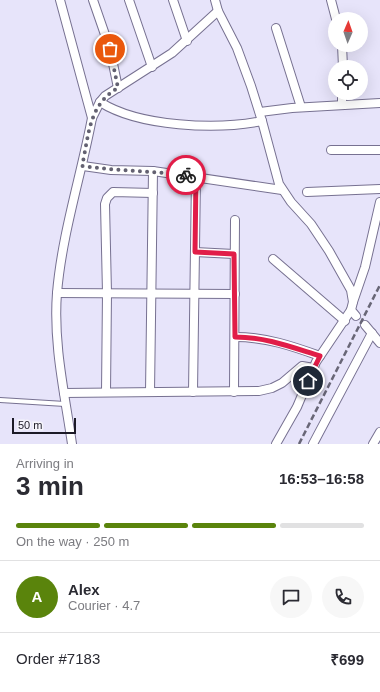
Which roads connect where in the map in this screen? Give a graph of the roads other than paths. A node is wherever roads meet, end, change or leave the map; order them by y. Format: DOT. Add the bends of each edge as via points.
graph roads {
  1 [pos="60,0"];
  2 [pos="93,0"];
  3 [pos="129,0"];
  4 [pos="173,0"];
  5 [pos="215,0"];
  6 [pos="331,0"];
  7 [pos="218,11"];
  8 [pos="334,12"];
  9 [pos="276,28"];
  10 [pos="187,41"];
  11 [pos="152,67"];
  12 [pos="118,88"];
  13 [pos="342,100"];
  14 [pos="100,102"];
  15 [pos="380,103"];
  16 [pos="342,105"];
  17 [pos="301,107"];
  18 [pos="260,112"];
  19 [pos="92,118"];
  20 [pos="262,121"];
  21 [pos="331,150"];
  22 [pos="380,150"];
  23 [pos="82,166"];
  24 [pos="153,171"];
  25 [pos="196,177"];
  26 [pos="380,189"];
  27 [pos="282,190"];
  28 [pos="307,192"];
  29 [pos="153,193"];
  30 [pos="380,202"];
  31 [pos="235,220"];
  32 [pos="195,252"];
  33 [pos="234,254"];
  34 [pos="273,259"];
  35 [pos="57,293"];
  36 [pos="107,293"];
  37 [pos="151,293"];
  38 [pos="235,294"];
  39 [pos="194,295"];
  40 [pos="354,309"];
  41 [pos="345,321"];
  42 [pos="365,325"];
  43 [pos="372,334"];
  44 [pos="235,337"];
  45 [pos="380,343"];
  46 [pos="320,356"];
  47 [pos="314,368"];
  48 [pos="106,392"];
  49 [pos="150,392"];
  50 [pos="193,392"];
  51 [pos="234,392"];
  52 [pos="64,393"];
  53 [pos="0,400"];
  54 [pos="66,404"];
  55 [pos="380,432"];
  56 [pos="72,444"];
  57 [pos="276,444"];
  58 [pos="313,444"];
  59 [pos="373,444"];
  1 -- 19 [label="street"];
  2 -- 12 [label="street" via="110,49"];
  3 -- 11 [label="street"];
  4 -- 10 [label="street"];
  5 -- 7 [label="street"];
  6 -- 8 [label="street"];
  7 -- 10 [label="street"];
  7 -- 18 [label="street" via="237,48"];
  9 -- 17 [label="street"];
  10 -- 11 [label="street"];
  11 -- 12 [label="street"];
  12 -- 14 [label="street"];
  13 -- 16 [label="street"];
  14 -- 19 [label="street"];
  14 -- 20 [label="street" via="122,114 145,119 218,126"];
  15 -- 16 [label="street"];
  16 -- 17 [label="street"];
  17 -- 18 [label="street"];
  18 -- 20 [label="street"];
  19 -- 23 [label="street"];
  20 -- 27 [label="street" via="276,178"];
  21 -- 22 [label="street"];
  23 -- 24 [label="street"];
  23 -- 35 [label="street" via="62,257"];
  24 -- 25 [label="street"];
  24 -- 29 [label="street"];
  25 -- 27 [label="street"];
  25 -- 32 [label="street"];
  26 -- 28 [label="street"];
  27 -- 40 [label="street" via="311,224 329,251 351,290"];
  29 -- 36 [label="street" via="118,191 107,198"];
  29 -- 37 [label="street"];
  30 -- 40 [label="street"];
  31 -- 33 [label="street"];
  32 -- 33 [label="street"];
  32 -- 39 [label="street"];
  33 -- 38 [label="street"];
  34 -- 41 [label="street"];
  35 -- 36 [label="street"];
  35 -- 52 [label="street" via="59,352"];
  36 -- 37 [label="street"];
  36 -- 48 [label="street"];
  37 -- 39 [label="street"];
  37 -- 49 [label="street"];
  38 -- 39 [label="street"];
  38 -- 44 [label="street"];
  39 -- 50 [label="street"];
  40 -- 41 [label="street"];
  41 -- 46 [label="street"];
  42 -- 43 [label="street"];
  43 -- 45 [label="street"];
  43 -- 58 [label="street"];
  44 -- 46 [label="street" via="274,341"];
  44 -- 51 [label="street"];
  46 -- 47 [label="street"];
  47 -- 51 [label="street" via="302,366 272,388"];
  47 -- 57 [label="street" via="297,407"];
  48 -- 49 [label="street"];
  48 -- 52 [label="street"];
  49 -- 50 [label="street"];
  50 -- 51 [label="street"];
  52 -- 54 [label="street"];
  53 -- 54 [label="lane"];
  54 -- 56 [label="street"];
  55 -- 59 [label="street"];
}
